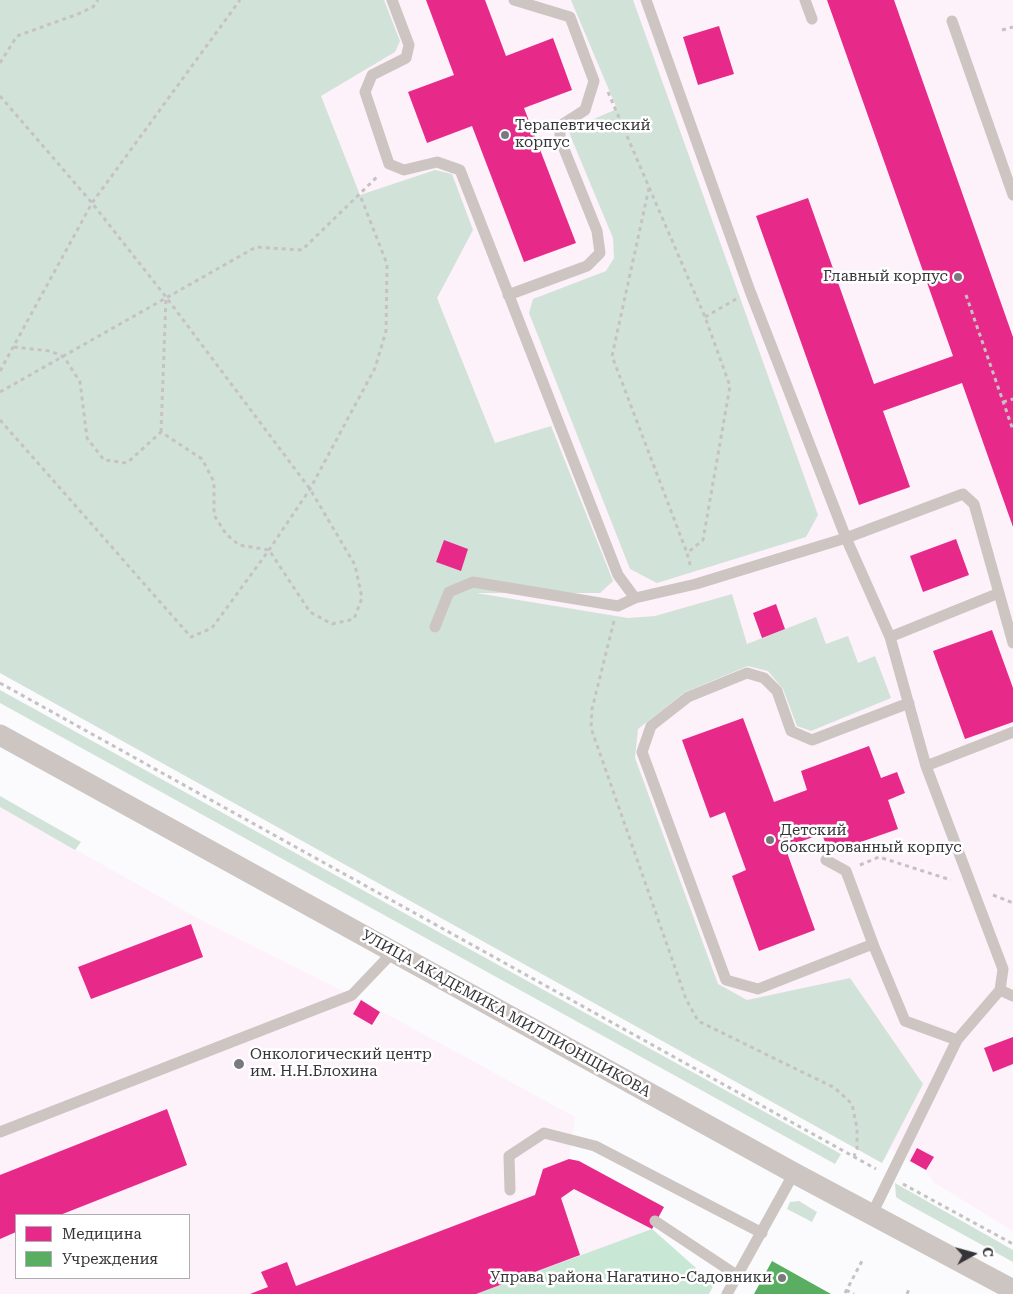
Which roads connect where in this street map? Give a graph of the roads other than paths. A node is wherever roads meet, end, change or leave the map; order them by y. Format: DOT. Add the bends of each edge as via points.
graph roads {
  1 [pos="392,0"];
  2 [pos="514,0"];
  3 [pos="646,0"];
  4 [pos="805,0"];
  5 [pos="812,19"];
  6 [pos="952,22"];
  7 [pos="1013,195"];
  8 [pos="508,295"];
  9 [pos="846,538"];
  10 [pos="999,593"];
  11 [pos="635,598"];
  12 [pos="435,627"];
  13 [pos="890,637"];
  14 [pos="1013,643"];
  15 [pos="909,703"];
  16 [pos="1013,732"];
  17 [pos="0,735"];
  18 [pos="926,766"];
  19 [pos="826,860"];
  20 [pos="873,944"];
  21 [pos="394,952"];
  22 [pos="1000,990"];
  23 [pos="1013,996"];
  24 [pos="957,1040"];
  25 [pos="0,1132"];
  26 [pos="794,1173"];
  27 [pos="510,1190"];
  28 [pos="872,1214"];
  29 [pos="655,1221"];
  30 [pos="762,1233"];
  31 [pos="738,1276"];
  32 [pos="1013,1290"];
  33 [pos="727,1294"];
  1 -- 8 [label="lane" via="409,45 406,58 372,75 365,92 389,164 404,170 437,162 460,170"];
  2 -- 8 [label="lane" via="570,17 594,80 584,110 560,126 560,139 597,232 600,253 587,266"];
  3 -- 9 [label="lane" via="750,291"];
  4 -- 5 [label="lane"];
  6 -- 7 [label="lane"];
  8 -- 11 [label="lane" via="618,575"];
  9 -- 10 [label="lane" via="964,494 974,504"];
  9 -- 11 [label="lane" via="696,584"];
  9 -- 13 [label="lane"];
  10 -- 13 [label="lane"];
  10 -- 14 [label="lane"];
  11 -- 12 [label="lane" via="618,606 473,582 449,592"];
  13 -- 15 [label="lane"];
  15 -- 18 [label="lane"];
  15 -- 20 [label="lane" via="812,740 791,732 777,691 764,678 747,673 688,697 651,726 642,752 726,980 758,989"];
  16 -- 18 [label="lane"];
  17 -- 21 [label="street, УЛИЦА АКАДЕМИКА МИЛЛИОНЩИКОВА"];
  18 -- 22 [label="lane" via="1003,969"];
  19 -- 20 [label="lane" via="846,871"];
  20 -- 24 [label="lane" via="906,1021"];
  21 -- 25 [label="lane" via="352,995"];
  21 -- 26 [label="street, УЛИЦА АКАДЕМИКА МИЛЛИОНЩИКОВА"];
  22 -- 23 [label="lane"];
  22 -- 24 [label="lane"];
  24 -- 28 [label="lane"];
  26 -- 28 [label="street, УЛИЦА АКАДЕМИКА МИЛЛИОНЩИКОВА"];
  26 -- 30 [label="lane"];
  27 -- 30 [label="lane" via="509,1156 544,1133 595,1146"];
  28 -- 32 [label="street, УЛИЦА АКАДЕМИКА МИЛЛИОНЩИКОВА"];
  29 -- 31 [label="lane"];
  30 -- 31 [label="lane"];
  31 -- 33 [label="lane"];
}
